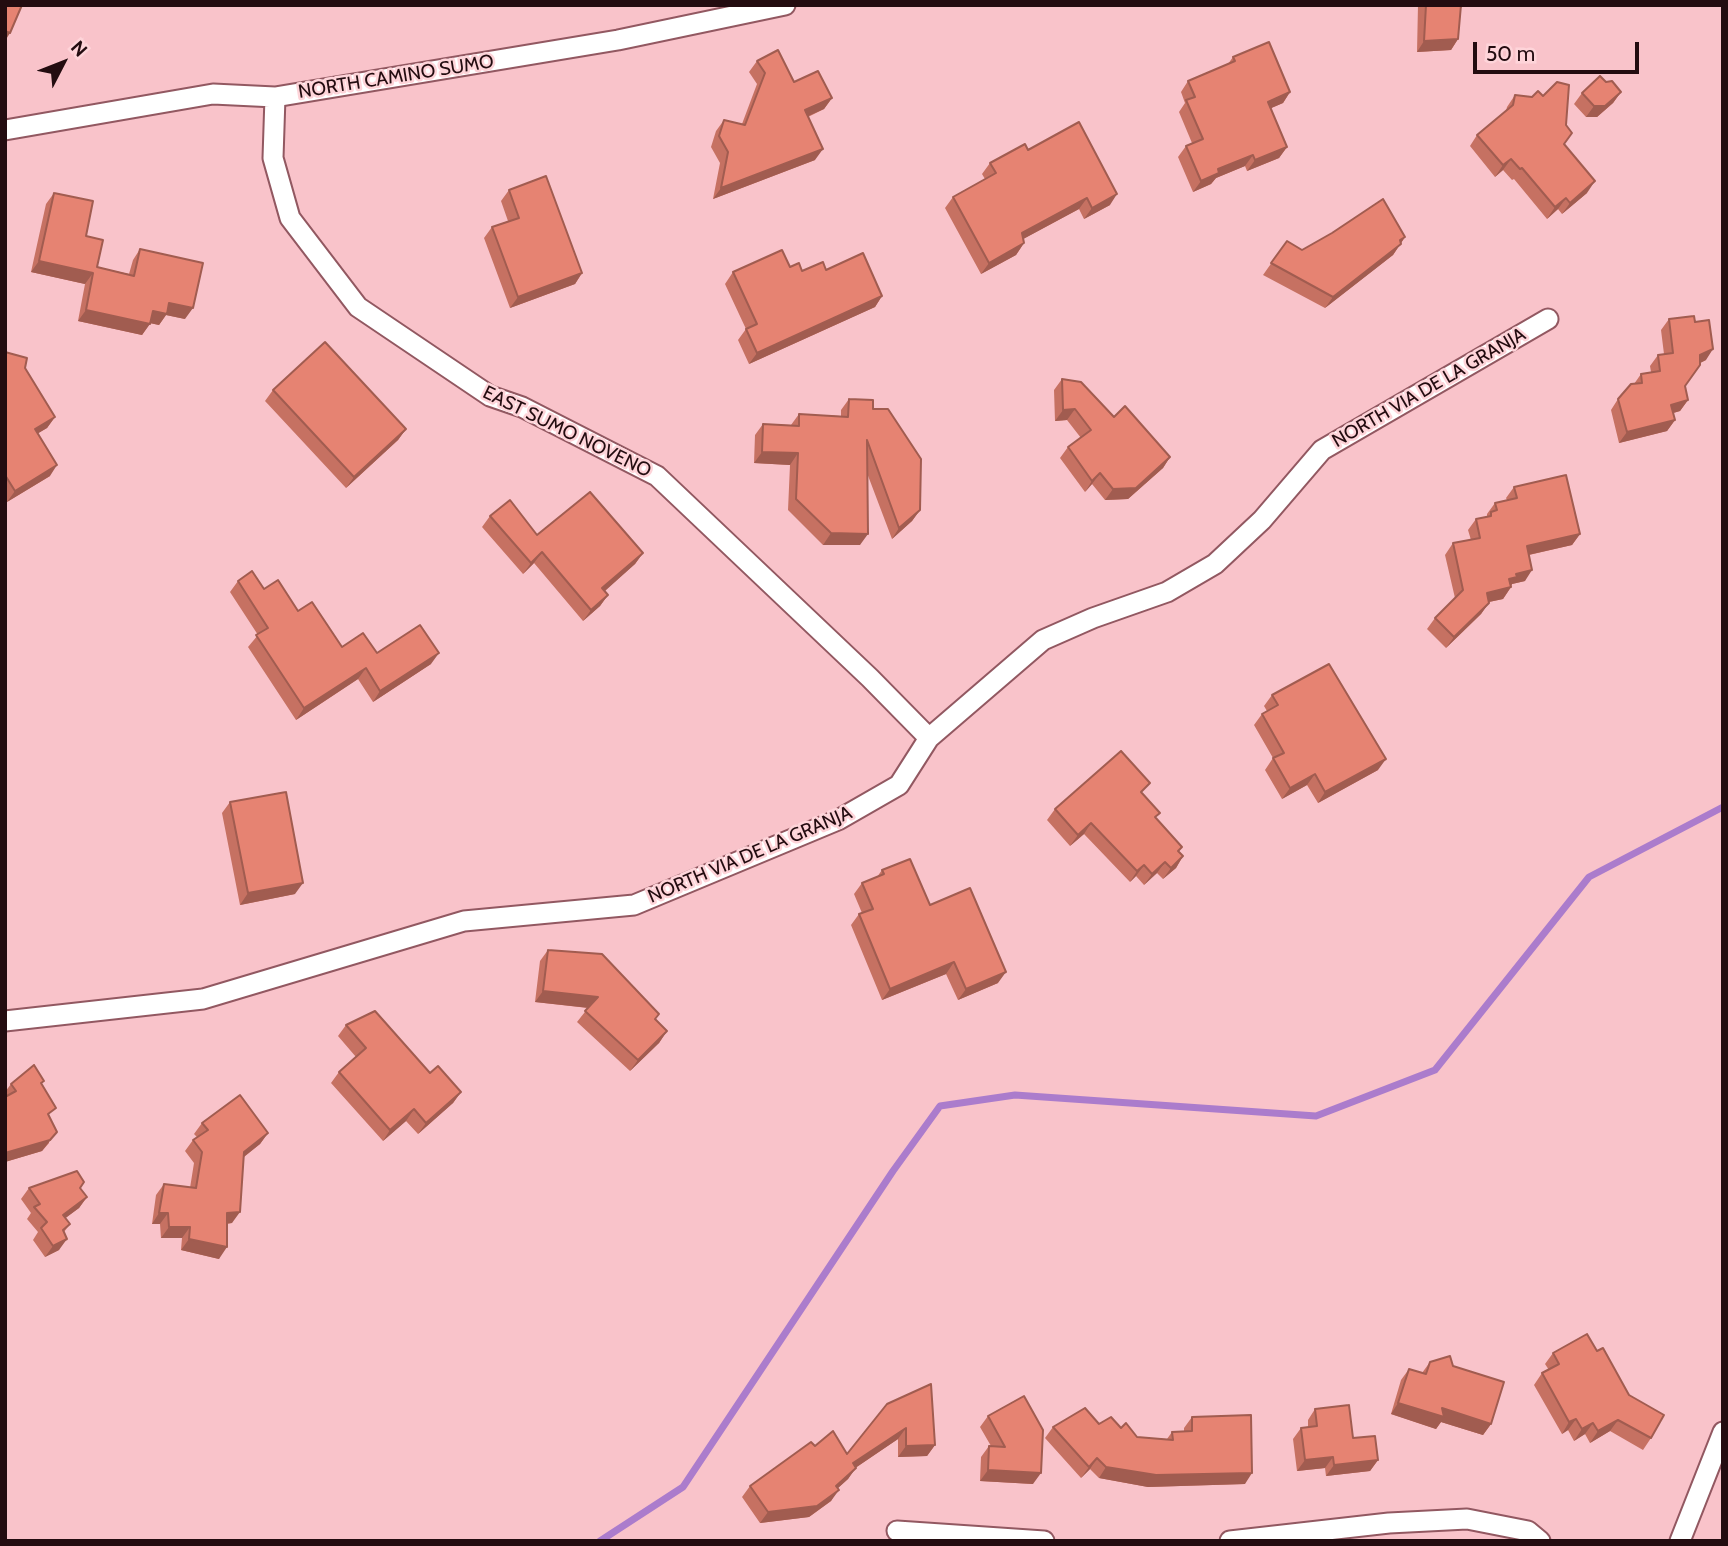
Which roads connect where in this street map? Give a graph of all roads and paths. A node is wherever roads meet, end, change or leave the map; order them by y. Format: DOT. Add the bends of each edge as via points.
graph roads {
  1 [pos="785,5"];
  2 [pos="275,97"];
  3 [pos="5,130"];
  4 [pos="1548,319"];
  5 [pos="929,738"];
  6 [pos="5,1021"];
  7 [pos="1723,1432"];
  8 [pos="897,1531"];
  9 [pos="1044,1541"];
  10 [pos="1230,1541"];
  11 [pos="1539,1541"];
  12 [pos="1679,1541"];
  1 -- 2 [label="street, NORTH CAMINO SUMO" via="618,40"];
  2 -- 3 [label="street, NORTH CAMINO SUMO" via="213,94"];
  2 -- 5 [label="street, EAST SUMO NOVENO" via="273,158 290,218 358,307 490,396 522,407 657,476"];
  4 -- 5 [label="street, NORTH VIA DE LA GRANJA" via="1322,450 1262,520 1215,564 1167,592 1043,640"];
  5 -- 6 [label="street, NORTH VIA DE LA GRANJA" via="899,785 838,820 634,905 464,921 202,999"];
  7 -- 12 [label="street"];
  8 -- 9 [label="street"];
  10 -- 11 [label="street" via="1389,1523 1467,1520 1528,1531"];
}
